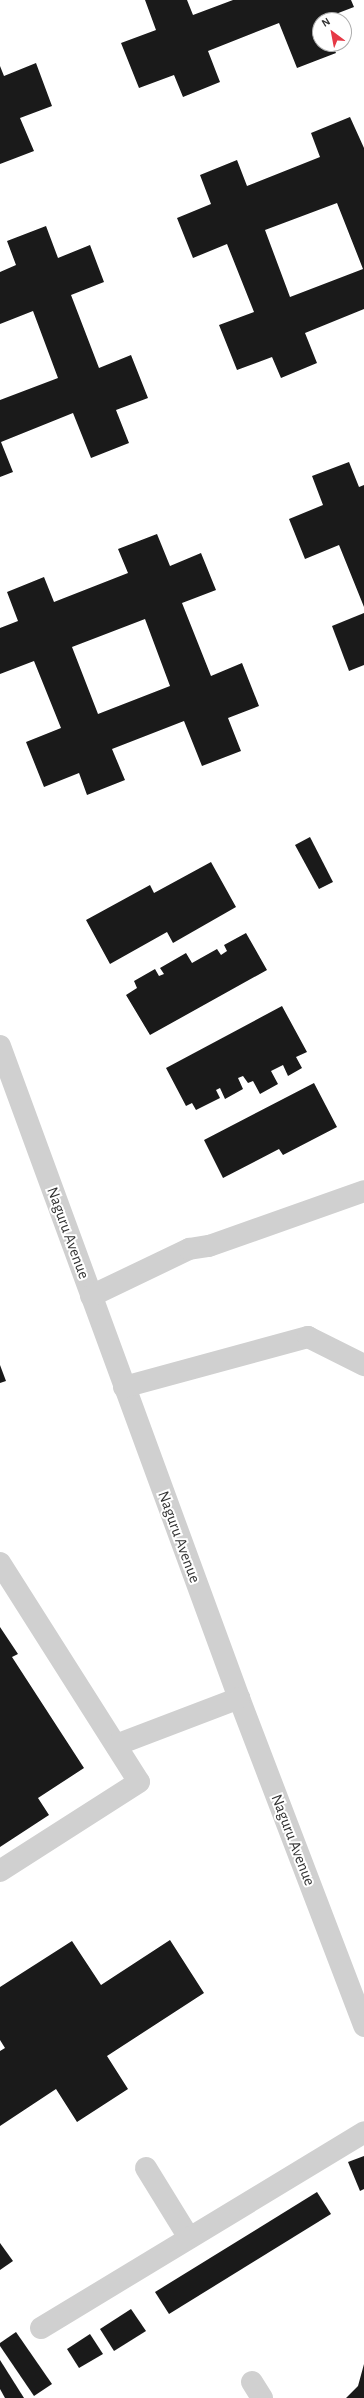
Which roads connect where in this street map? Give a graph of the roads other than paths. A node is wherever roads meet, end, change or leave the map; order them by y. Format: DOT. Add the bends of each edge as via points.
graph roads {
  1 [pos="0,1046"];
  2 [pos="364,1190"];
  3 [pos="91,1296"];
  4 [pos="364,1365"];
  5 [pos="124,1387"];
  6 [pos="0,1564"];
  7 [pos="239,1698"];
  8 [pos="116,1745"];
  9 [pos="0,1871"];
  10 [pos="364,2026"];
  11 [pos="364,2132"];
  12 [pos="146,2168"];
  13 [pos="189,2238"];
  14 [pos="41,2328"];
  1 -- 3 [label="street, Naguru Avenue"];
  2 -- 3 [label="street" via="209,1246 188,1249"];
  3 -- 5 [label="street, Naguru Avenue"];
  4 -- 5 [label="street" via="308,1337"];
  5 -- 7 [label="street, Naguru Avenue"];
  6 -- 8 [label="street"];
  7 -- 8 [label="street"];
  7 -- 10 [label="street, Naguru Avenue"];
  8 -- 9 [label="street" via="139,1782"];
  11 -- 13 [label="street"];
  12 -- 13 [label="street"];
  13 -- 14 [label="street"];
}
